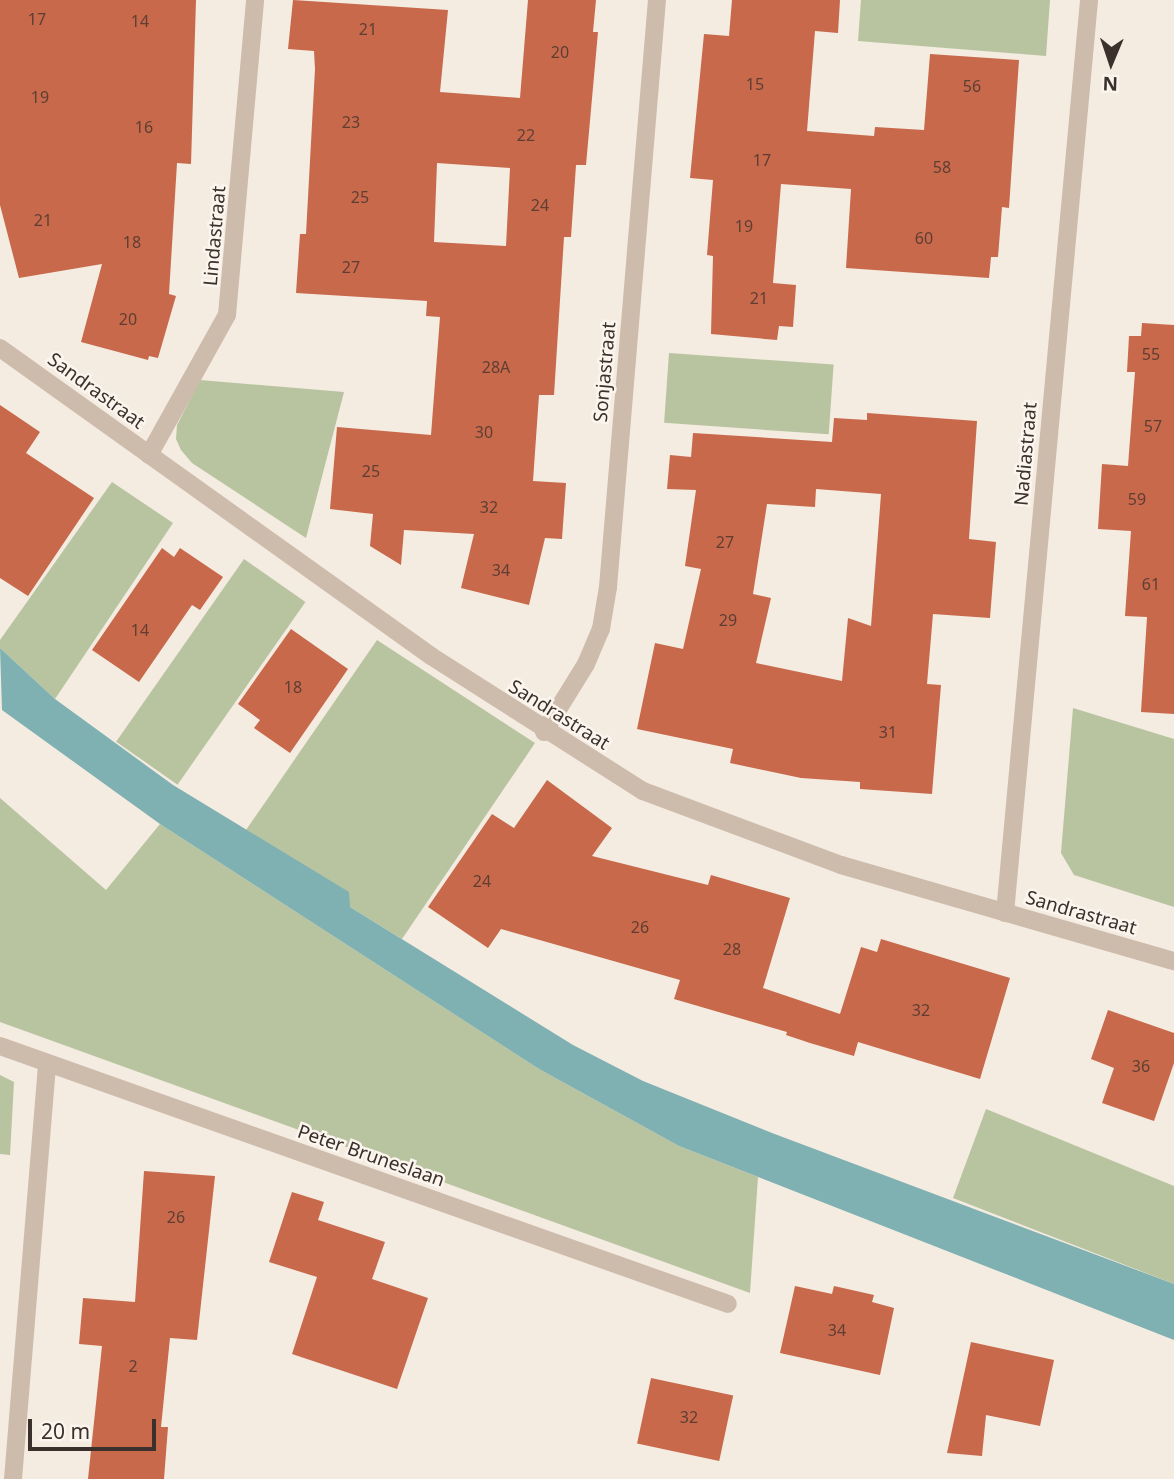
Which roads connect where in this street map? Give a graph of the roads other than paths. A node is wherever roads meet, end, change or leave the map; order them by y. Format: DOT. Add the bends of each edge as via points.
graph roads {
  1 [pos="255,0"];
  2 [pos="657,0"];
  3 [pos="1089,0"];
  4 [pos="0,348"];
  5 [pos="149,455"];
  6 [pos="544,732"];
  7 [pos="1005,913"];
  8 [pos="1174,961"];
  9 [pos="0,1045"];
  10 [pos="47,1064"];
  11 [pos="728,1304"];
  12 [pos="13,1479"];
  1 -- 5 [label="street, Lindastraat" via="227,315"];
  2 -- 6 [label="street, Sonjastraat" via="608,587 601,629 586,664"];
  3 -- 7 [label="street, Nadiastraat"];
  4 -- 5 [label="street, Sandrastraat"];
  5 -- 6 [label="street, Sandrastraat"];
  6 -- 7 [label="street, Sandrastraat" via="643,791 841,865"];
  7 -- 8 [label="street, Sandrastraat"];
  9 -- 10 [label="street, Peter Bruneslaan"];
  10 -- 11 [label="street, Peter Bruneslaan"];
  10 -- 12 [label="street"];
}
